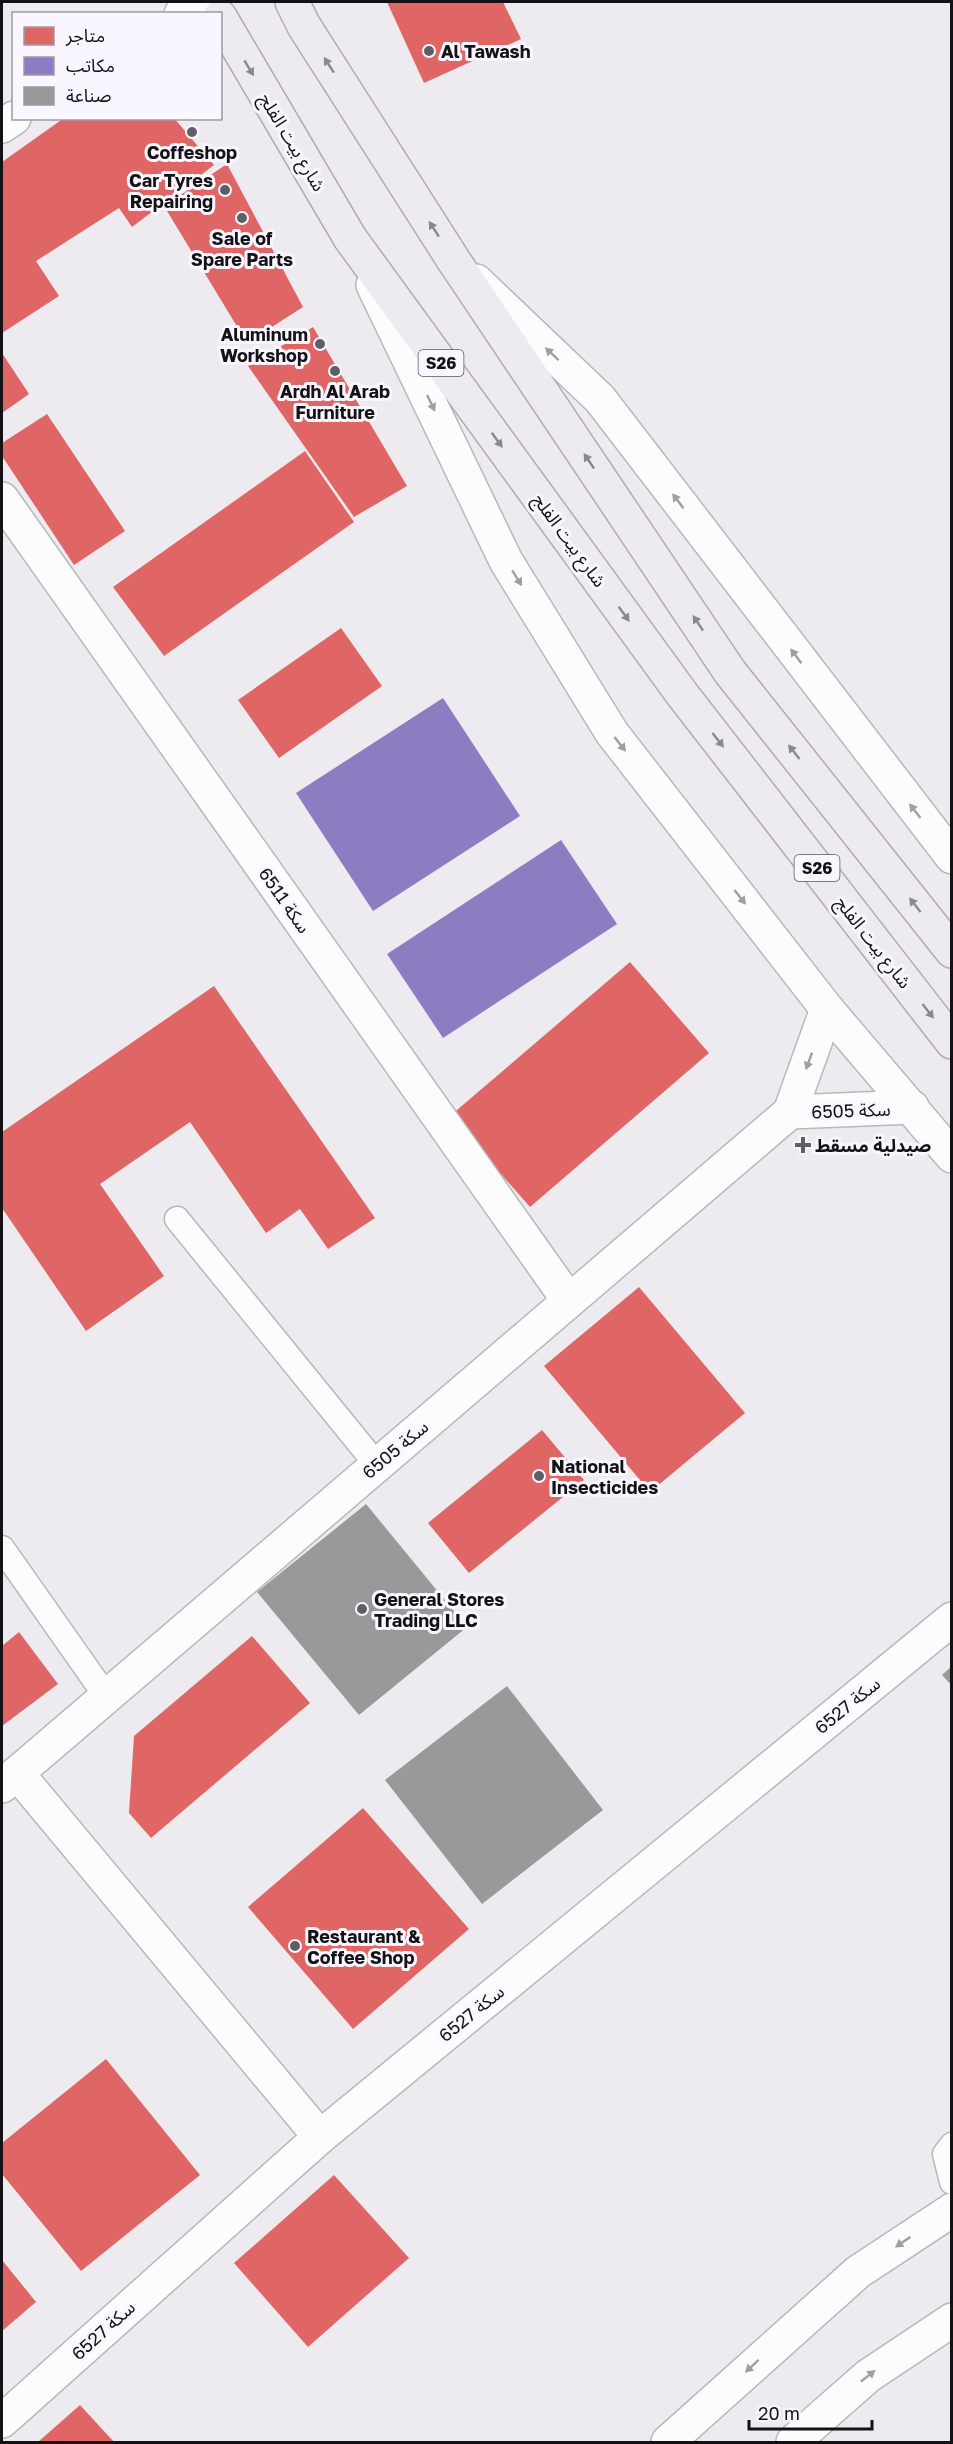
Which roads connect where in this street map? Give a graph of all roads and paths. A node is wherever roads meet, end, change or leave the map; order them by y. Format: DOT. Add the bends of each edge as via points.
graph roads {
  1 [pos="201,2"];
  2 [pos="292,2"];
  3 [pos="184,12"];
  4 [pos="222,20"];
  5 [pos="350,238"];
  6 [pos="454,261"];
  7 [pos="2,499"];
  8 [pos="14,541"];
  9 [pos="951,857"];
  10 [pos="951,951"];
  11 [pos="827,1009"];
  12 [pos="951,1041"];
  13 [pos="912,1107"];
  14 [pos="790,1112"];
  15 [pos="951,1156"];
  16 [pos="177,1219"];
  17 [pos="569,1301"];
  18 [pos="377,1465"];
  19 [pos="2,1548"];
  20 [pos="951,1619"];
  21 [pos="106,1696"];
  22 [pos="9,1780"];
  23 [pos="320,2137"];
  24 [pos="951,2145"];
  25 [pos="951,2182"];
  26 [pos="951,2210"];
  27 [pos="951,2320"];
  28 [pos="2,2421"];
  29 [pos="669,2442"];
  30 [pos="793,2442"];
  1 -- 3 [label="street"];
  6 -- 2 [label="main road, one-way"];
  4 -- 5 [label="main road, شارع بيت الفلج / S26, one-way"];
  5 -- 11 [label="street, one-way" via="506,561 599,713"];
  5 -- 12 [label="main road, شارع بيت الفلج / S26, one-way" via="682,694"];
  9 -- 6 [label="street, one-way" via="600,399"];
  10 -- 6 [label="main road, one-way" via="730,672"];
  7 -- 8 [label="street, سكة 6511"];
  8 -- 17 [label="street, سكة 6511"];
  11 -- 13 [label="street"];
  11 -- 14 [label="street, سكة 6505, one-way"];
  13 -- 14 [label="street, سكة 6505"];
  13 -- 15 [label="street"];
  14 -- 17 [label="street, سكة 6505"];
  16 -- 18 [label="lane"];
  17 -- 18 [label="street, سكة 6505"];
  18 -- 21 [label="street, سكة 6505"];
  19 -- 21 [label="lane"];
  20 -- 23 [label="street, سكة 6527"];
  21 -- 22 [label="street, سكة 6505"];
  22 -- 23 [label="street"];
  23 -- 28 [label="street, سكة 6527"];
  24 -- 25 [label="lane" via="945,2154"];
  26 -- 29 [label="street, one-way" via="858,2272"];
  30 -- 27 [label="street, one-way" via="868,2376"];
}
